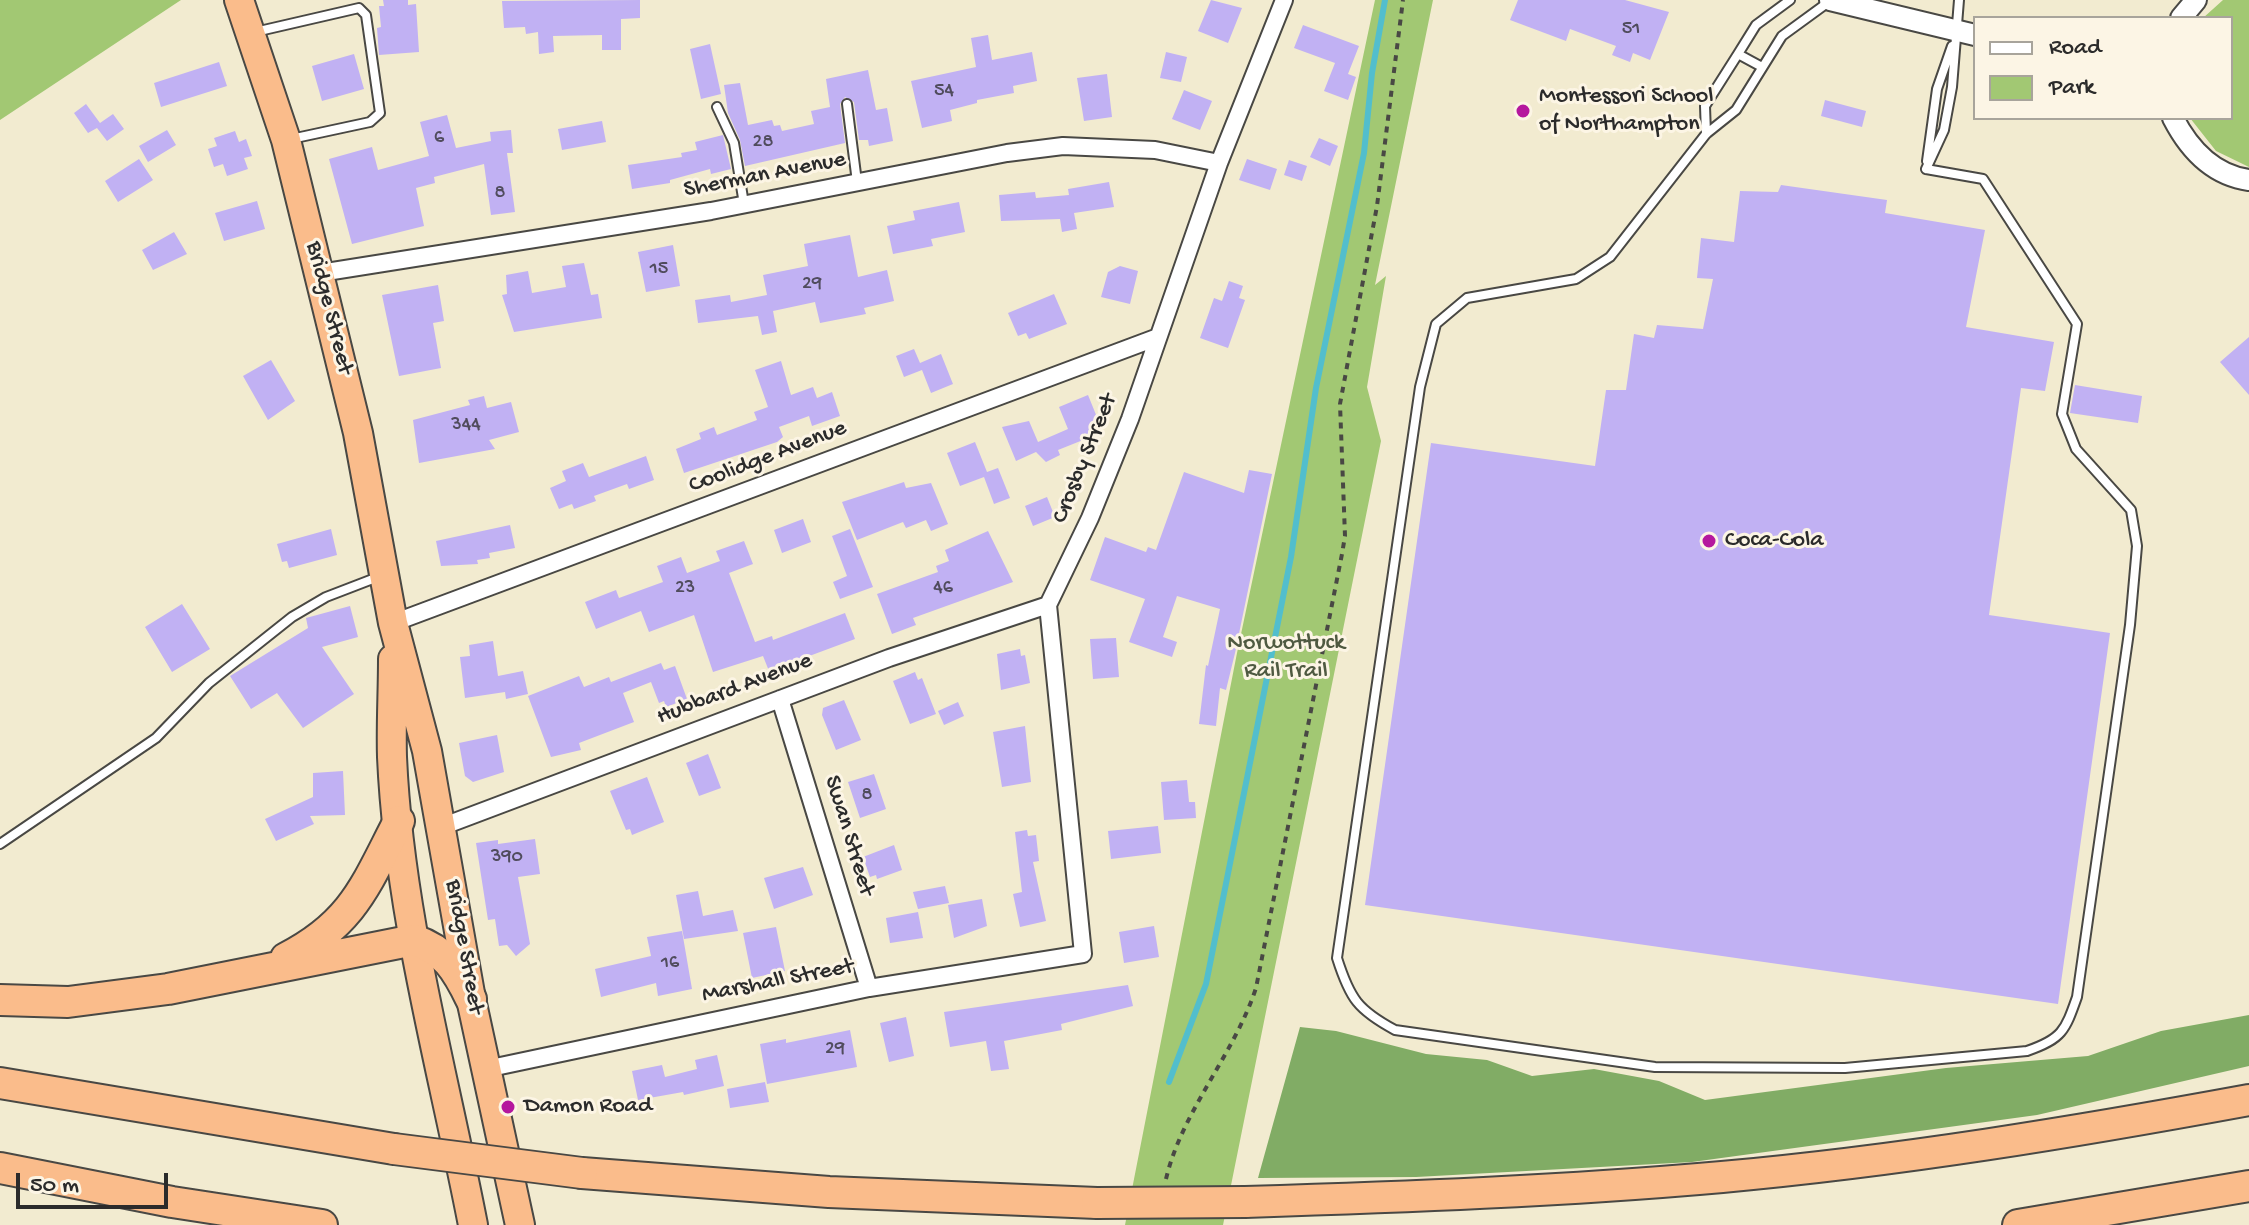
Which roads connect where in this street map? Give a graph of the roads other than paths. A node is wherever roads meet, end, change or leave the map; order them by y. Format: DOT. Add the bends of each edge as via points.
graph roads {
  1 [pos="239,0"];
  2 [pos="1284,0"];
  3 [pos="1790,0"];
  4 [pos="1831,0"];
  5 [pos="1959,0"];
  6 [pos="2196,0"];
  7 [pos="2183,16"];
  8 [pos="1966,33"];
  9 [pos="250,34"];
  10 [pos="1738,54"];
  11 [pos="1762,67"];
  12 [pos="847,104"];
  13 [pos="717,107"];
  14 [pos="2174,120"];
  15 [pos="1706,134"];
  16 [pos="286,140"];
  17 [pos="1219,163"];
  18 [pos="1926,169"];
  19 [pos="2249,180"];
  20 [pos="857,183"];
  21 [pos="745,205"];
  22 [pos="320,273"];
  23 [pos="1158,337"];
  24 [pos="387,574"];
  25 [pos="1048,605"];
  26 [pos="393,623"];
  27 [pos="780,699"];
  28 [pos="399,821"];
  29 [pos="441,827"];
  30 [pos="0,844"];
  31 [pos="414,940"];
  32 [pos="262,970"];
  33 [pos="869,988"];
  34 [pos="471,999"];
  35 [pos="0,1000"];
  36 [pos="486,1069"];
  37 [pos="0,1083"];
  38 [pos="2249,1100"];
  39 [pos="0,1168"];
  40 [pos="2249,1186"];
  41 [pos="322,1225"];
  42 [pos="473,1225"];
  43 [pos="520,1225"];
  44 [pos="2018,1225"];
  1 -- 9 [label="highway, Bridge Street"];
  2 -- 17 [label="street, Crosby Street"];
  3 -- 10 [label="lane" via="1756,25"];
  4 -- 8 [label="street"];
  4 -- 11 [label="lane" via="1782,36"];
  5 -- 8 [label="lane"];
  6 -- 7 [label="street"];
  8 -- 18 [label="lane" via="1944,130"];
  8 -- 18 [label="lane" via="1937,89"];
  9 -- 16 [label="highway, Bridge Street"];
  9 -- 16 [label="lane" via="364,11 380,113 370,122"];
  10 -- 11 [label="lane"];
  10 -- 15 [label="lane" via="1705,106"];
  11 -- 15 [label="lane" via="1736,110"];
  12 -- 20 [label="lane"];
  13 -- 21 [label="lane" via="734,143"];
  14 -- 19 [label="street" via="2204,160 2222,173"];
  15 -- 18 [label="lane" via="1610,257 1576,279 1467,298 1436,324 1420,387 1337,958 1347,989 1364,1013 1395,1030 1655,1067 1845,1068 2027,1051 2054,1042 2067,1027 2077,997 2137,546 2131,510 2076,449 2062,414 2077,324 1983,179"];
  16 -- 22 [label="highway, Bridge Street"];
  17 -- 20 [label="street, Sherman Avenue" via="1155,150 1063,146"];
  17 -- 23 [label="street, Crosby Street"];
  20 -- 21 [label="street, Sherman Avenue"];
  21 -- 22 [label="street, Sherman Avenue"];
  22 -- 24 [label="highway, Bridge Street"];
  23 -- 25 [label="street, Crosby Street" via="1090,518"];
  23 -- 26 [label="street, Coolidge Avenue"];
  24 -- 26 [label="highway, Bridge Street"];
  24 -- 30 [label="lane" via="326,597 292,617 209,683 156,738"];
  25 -- 27 [label="street, Hubbard Avenue"];
  25 -- 33 [label="street, Marshall Street" via="1083,954"];
  26 -- 28 [label="highway, Bridge Street" via="392,757"];
  26 -- 29 [label="highway, Bridge Street"];
  27 -- 29 [label="street, Hubbard Avenue"];
  27 -- 33 [label="street, Swan Street"];
  28 -- 31 [label="highway, Bridge Street"];
  28 -- 32 [label="highway" via="378,868 348,912 297,952"];
  29 -- 34 [label="highway, Bridge Street"];
  31 -- 32 [label="highway"];
  31 -- 34 [label="highway" via="445,957"];
  31 -- 42 [label="highway, Bridge Street"];
  32 -- 35 [label="highway" via="68,1002"];
  33 -- 36 [label="street, Marshall Street"];
  34 -- 36 [label="highway, Bridge Street"];
  36 -- 43 [label="highway, Bridge Street"];
  37 -- 38 [label="highway, bridge" via="394,1149 582,1173 829,1192 1097,1203 1514,1192 1724,1177 2011,1140"];
  39 -- 41 [label="highway"];
  40 -- 44 [label="highway"];
}
